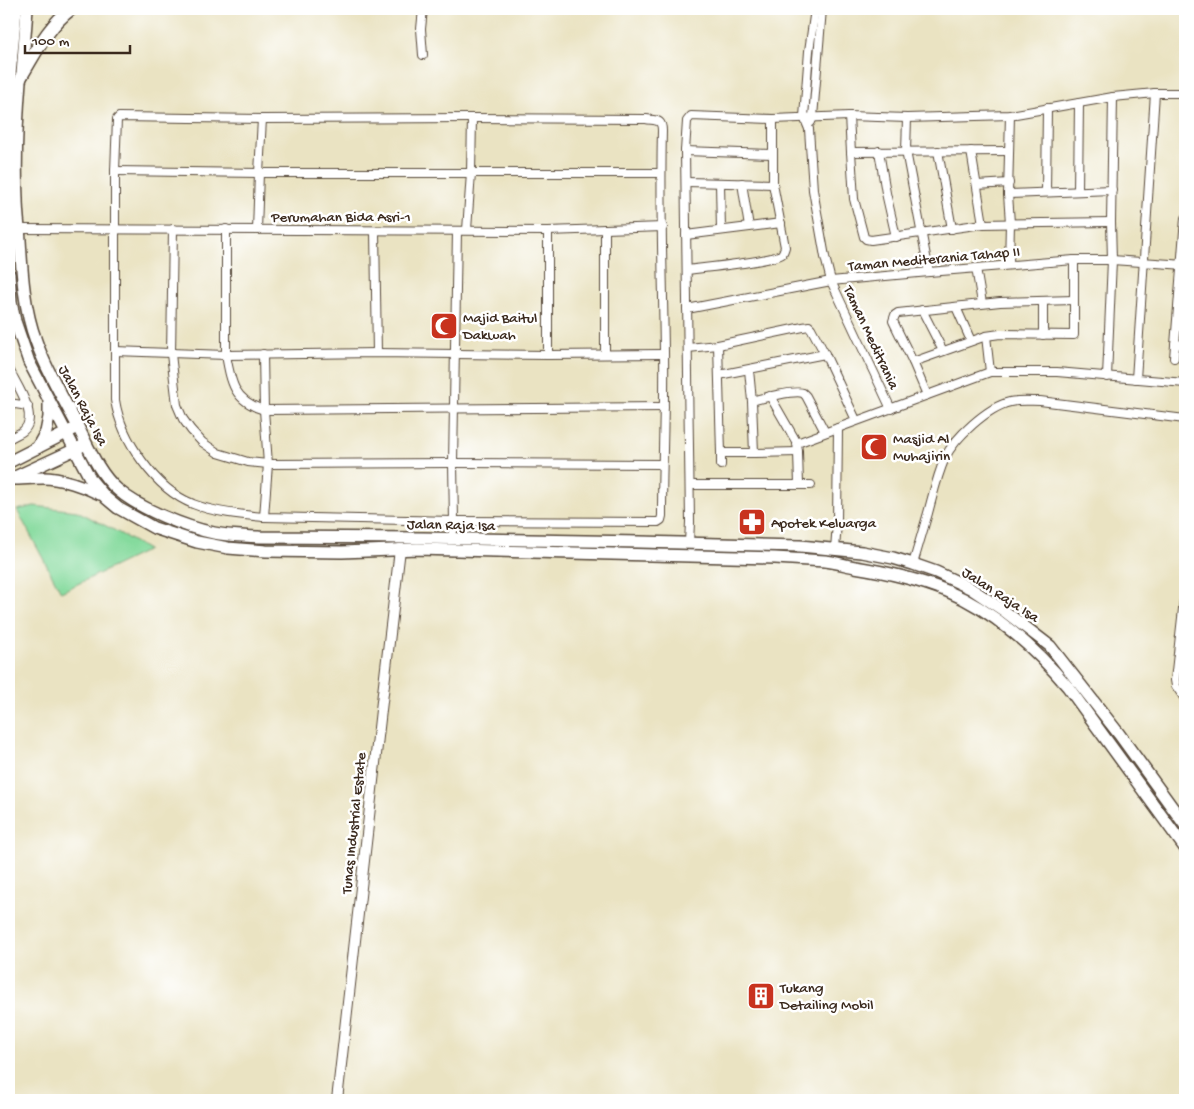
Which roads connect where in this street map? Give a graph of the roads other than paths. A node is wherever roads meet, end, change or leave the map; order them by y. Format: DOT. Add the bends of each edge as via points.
graph roads {
  1 [pos="16,9"];
  2 [pos="27,9"];
  3 [pos="71,9"];
  4 [pos="423,9"];
  5 [pos="815,9"];
  6 [pos="822,9"];
  7 [pos="423,55"];
  8 [pos="10,58"];
  9 [pos="22,75"];
  10 [pos="9,86"];
  11 [pos="806,87"];
  12 [pos="815,88"];
  13 [pos="1155,93"];
  14 [pos="1185,93"];
  15 [pos="1113,97"];
  16 [pos="1079,103"];
  17 [pos="1047,108"];
  18 [pos="1010,115"];
  19 [pos="849,116"];
  20 [pos="804,117"];
  21 [pos="813,117"];
  22 [pos="472,118"];
  23 [pos="907,118"];
  24 [pos="262,119"];
  25 [pos="773,119"];
  26 [pos="809,129"];
  27 [pos="1009,150"];
  28 [pos="685,151"];
  29 [pos="879,151"];
  30 [pos="906,151"];
  31 [pos="938,151"];
  32 [pos="972,151"];
  33 [pos="851,152"];
  34 [pos="773,154"];
  35 [pos="116,171"];
  36 [pos="259,173"];
  37 [pos="471,173"];
  38 [pos="661,173"];
  39 [pos="686,182"];
  40 [pos="720,183"];
  41 [pos="742,183"];
  42 [pos="1009,183"];
  43 [pos="774,184"];
  44 [pos="977,184"];
  45 [pos="1112,190"];
  46 [pos="1078,191"];
  47 [pos="1046,192"];
  48 [pos="1008,194"];
  49 [pos="1185,218"];
  50 [pos="1111,222"];
  51 [pos="781,223"];
  52 [pos="1010,223"];
  53 [pos="983,224"];
  54 [pos="1185,226"];
  55 [pos="663,227"];
  56 [pos="749,227"];
  57 [pos="116,228"];
  58 [pos="19,229"];
  59 [pos="173,229"];
  60 [pos="226,229"];
  61 [pos="606,229"];
  62 [pos="952,229"];
  63 [pos="257,230"];
  64 [pos="467,230"];
  65 [pos="721,230"];
  66 [pos="375,231"];
  67 [pos="457,231"];
  68 [pos="548,231"];
  69 [pos="922,232"];
  70 [pos="686,235"];
  71 [pos="896,237"];
  72 [pos="1074,260"];
  73 [pos="1112,260"];
  74 [pos="1144,262"];
  75 [pos="1009,265"];
  76 [pos="1184,265"];
  77 [pos="976,268"];
  78 [pos="687,270"];
  79 [pos="929,272"];
  80 [pos="9,274"];
  81 [pos="831,282"];
  82 [pos="1074,300"];
  83 [pos="1182,300"];
  84 [pos="1044,301"];
  85 [pos="982,303"];
  86 [pos="956,307"];
  87 [pos="687,309"];
  88 [pos="922,310"];
  89 [pos="1043,335"];
  90 [pos="986,336"];
  91 [pos="971,341"];
  92 [pos="1175,344"];
  93 [pos="718,345"];
  94 [pos="1185,345"];
  95 [pos="688,348"];
  96 [pos="115,351"];
  97 [pos="942,351"];
  98 [pos="377,353"];
  99 [pos="171,354"];
  100 [pos="263,354"];
  101 [pos="605,354"];
  102 [pos="664,354"];
  103 [pos="825,354"];
  104 [pos="226,355"];
  105 [pos="455,355"];
  106 [pos="548,355"];
  107 [pos="1174,358"];
  108 [pos="913,362"];
  109 [pos="9,370"];
  110 [pos="749,370"];
  111 [pos="990,372"];
  112 [pos="719,375"];
  113 [pos="1107,377"];
  114 [pos="1136,379"];
  115 [pos="1185,383"];
  116 [pos="926,395"];
  117 [pos="770,396"];
  118 [pos="49,401"];
  119 [pos="752,401"];
  120 [pos="9,402"];
  121 [pos="28,406"];
  122 [pos="664,407"];
  123 [pos="455,409"];
  124 [pos="891,409"];
  125 [pos="264,410"];
  126 [pos="1185,419"];
  127 [pos="856,420"];
  128 [pos="78,427"];
  129 [pos="838,428"];
  130 [pos="825,432"];
  131 [pos="66,433"];
  132 [pos="9,439"];
  133 [pos="797,443"];
  134 [pos="86,445"];
  135 [pos="37,448"];
  136 [pos="75,450"];
  137 [pos="721,452"];
  138 [pos="798,452"];
  139 [pos="754,453"];
  140 [pos="9,462"];
  141 [pos="453,463"];
  142 [pos="268,464"];
  143 [pos="662,464"];
  144 [pos="721,465"];
  145 [pos="10,480"];
  146 [pos="690,485"];
  147 [pos="799,485"];
  148 [pos="811,485"];
  149 [pos="106,498"];
  150 [pos="264,517"];
  151 [pos="454,520"];
  152 [pos="452,539"];
  153 [pos="400,544"];
  154 [pos="689,544"];
  155 [pos="835,549"];
  156 [pos="913,564"];
  157 [pos="1185,591"];
  158 [pos="992,602"];
  159 [pos="1184,610"];
  160 [pos="984,612"];
  161 [pos="1182,652"];
  162 [pos="1177,663"];
  163 [pos="1185,665"];
  164 [pos="1185,699"];
  165 [pos="1185,825"];
  166 [pos="1185,848"];
  167 [pos="337,1100"];
  1 -- 8 [label="main road"];
  2 -- 9 [label="main road, Jalan Raja Isa"];
  3 -- 9 [label="highway" via="53,26"];
  4 -- 7 [label="street"];
  5 -- 11 [label="street, Taman Meditrania"];
  6 -- 12 [label="street, Taman Meditrania"];
  8 -- 10 [label="main road"];
  9 -- 58 [label="main road, Jalan Raja Isa" via="17,138"];
  11 -- 12 [label="street"];
  11 -- 20 [label="street, Taman Meditrania"];
  12 -- 21 [label="street, Taman Meditrania"];
  13 -- 14 [label="street"];
  13 -- 15 [label="street"];
  13 -- 74 [label="street"];
  15 -- 16 [label="street"];
  15 -- 45 [label="street"];
  16 -- 17 [label="street"];
  16 -- 46 [label="street"];
  17 -- 18 [label="street"];
  17 -- 47 [label="street"];
  18 -- 23 [label="street"];
  18 -- 27 [label="street"];
  19 -- 21 [label="street"];
  19 -- 23 [label="street"];
  19 -- 33 [label="street"];
  20 -- 21 [label="street"];
  20 -- 25 [label="street"];
  20 -- 26 [label="street, Taman Meditrania"];
  21 -- 26 [label="street, Taman Meditrania"];
  22 -- 24 [label="street"];
  22 -- 37 [label="street"];
  22 -- 38 [label="street" via="655,120 662,124"];
  23 -- 30 [label="street"];
  24 -- 35 [label="street" via="119,117"];
  24 -- 36 [label="street"];
  25 -- 28 [label="street" via="691,116 687,121"];
  25 -- 34 [label="street"];
  26 -- 81 [label="street, Taman Meditrania" via="813,190"];
  27 -- 32 [label="street"];
  27 -- 42 [label="street"];
  28 -- 34 [label="street"];
  28 -- 39 [label="street"];
  29 -- 30 [label="street"];
  29 -- 33 [label="street"];
  29 -- 71 [label="street"];
  30 -- 31 [label="street"];
  30 -- 69 [label="street"];
  31 -- 32 [label="street"];
  31 -- 62 [label="street"];
  32 -- 44 [label="street"];
  33 -- 71 [label="street" via="854,199 862,234 869,240"];
  34 -- 43 [label="street"];
  35 -- 36 [label="street"];
  35 -- 57 [label="street"];
  36 -- 37 [label="street"];
  36 -- 63 [label="street"];
  37 -- 38 [label="street"];
  37 -- 64 [label="street"];
  38 -- 55 [label="street"];
  39 -- 40 [label="street"];
  39 -- 70 [label="street"];
  40 -- 41 [label="street"];
  40 -- 65 [label="street"];
  41 -- 43 [label="street"];
  41 -- 56 [label="street"];
  42 -- 44 [label="street"];
  42 -- 48 [label="street"];
  43 -- 51 [label="street"];
  44 -- 53 [label="street"];
  45 -- 46 [label="street"];
  45 -- 50 [label="street"];
  46 -- 47 [label="street"];
  47 -- 48 [label="street"];
  48 -- 52 [label="street"];
  49 -- 54 [label="street"];
  50 -- 52 [label="street"];
  50 -- 73 [label="street"];
  51 -- 56 [label="street"];
  51 -- 78 [label="street" via="785,246 781,255"];
  52 -- 53 [label="street"];
  52 -- 75 [label="street"];
  53 -- 62 [label="street"];
  54 -- 76 [label="street"];
  55 -- 61 [label="street, Perumahan Bida Asri-1"];
  55 -- 102 [label="street"];
  56 -- 65 [label="street"];
  57 -- 58 [label="street, Perumahan Bida Asri-1"];
  57 -- 59 [label="street, Perumahan Bida Asri-1"];
  57 -- 96 [label="street"];
  58 -- 128 [label="main road, Jalan Raja Isa" via="27,310 35,340"];
  59 -- 60 [label="street, Perumahan Bida Asri-1"];
  59 -- 99 [label="street"];
  60 -- 63 [label="street, Perumahan Bida Asri-1"];
  60 -- 104 [label="street"];
  61 -- 68 [label="street, Perumahan Bida Asri-1"];
  61 -- 101 [label="street"];
  62 -- 69 [label="street"];
  63 -- 66 [label="street, Perumahan Bida Asri-1"];
  64 -- 67 [label="street, Perumahan Bida Asri-1"];
  64 -- 68 [label="street, Perumahan Bida Asri-1"];
  65 -- 70 [label="street"];
  66 -- 67 [label="street, Perumahan Bida Asri-1"];
  66 -- 98 [label="street"];
  67 -- 105 [label="street"];
  68 -- 106 [label="street"];
  69 -- 71 [label="street"];
  69 -- 79 [label="street"];
  70 -- 78 [label="street"];
  72 -- 73 [label="street, Taman Mediterania Tahap II"];
  72 -- 75 [label="street, Taman Mediterania Tahap II"];
  72 -- 82 [label="street"];
  73 -- 74 [label="street, Taman Mediterania Tahap II"];
  73 -- 113 [label="street"];
  74 -- 76 [label="street, Taman Mediterania Tahap II"];
  74 -- 114 [label="street"];
  75 -- 77 [label="street, Taman Mediterania Tahap II"];
  76 -- 83 [label="street"];
  77 -- 79 [label="street, Taman Mediterania Tahap II"];
  77 -- 85 [label="street"];
  78 -- 87 [label="street"];
  79 -- 81 [label="street, Taman Mediterania Tahap II"];
  80 -- 118 [label="main road, Jalan Raja Isa" via="21,341"];
  81 -- 87 [label="street, Taman Mediterania Tahap II"];
  81 -- 124 [label="street, Taman Meditrania"];
  82 -- 84 [label="street"];
  82 -- 89 [label="street" via="1074,335"];
  83 -- 92 [label="street"];
  84 -- 85 [label="street"];
  84 -- 89 [label="street"];
  85 -- 86 [label="street"];
  86 -- 88 [label="street"];
  86 -- 91 [label="street"];
  87 -- 95 [label="street"];
  88 -- 97 [label="street"];
  88 -- 108 [label="street" via="898,313 893,321"];
  89 -- 90 [label="street"];
  90 -- 91 [label="street"];
  90 -- 111 [label="street"];
  91 -- 97 [label="street"];
  92 -- 94 [label="street"];
  92 -- 107 [label="street"];
  93 -- 95 [label="street"];
  93 -- 103 [label="street" via="808,326"];
  93 -- 112 [label="street"];
  95 -- 146 [label="street"];
  96 -- 99 [label="street"];
  96 -- 150 [label="street" via="116,409 124,431 146,466 180,499 208,509"];
  97 -- 108 [label="street"];
  98 -- 100 [label="street"];
  98 -- 105 [label="street"];
  99 -- 104 [label="street"];
  99 -- 142 [label="street" via="177,405 191,430 218,453"];
  100 -- 104 [label="street"];
  100 -- 125 [label="street"];
  101 -- 102 [label="street"];
  101 -- 106 [label="street"];
  102 -- 122 [label="street"];
  103 -- 110 [label="street"];
  103 -- 127 [label="street"];
  104 -- 125 [label="street" via="235,390 241,398"];
  105 -- 106 [label="street"];
  105 -- 123 [label="street"];
  108 -- 116 [label="street"];
  109 -- 121 [label="street"];
  110 -- 112 [label="street"];
  110 -- 119 [label="street"];
  111 -- 113 [label="street" via="1057,372"];
  111 -- 116 [label="street"];
  112 -- 137 [label="street"];
  113 -- 114 [label="street"];
  114 -- 115 [label="street"];
  116 -- 124 [label="street"];
  117 -- 119 [label="street"];
  117 -- 130 [label="street" via="804,394"];
  117 -- 133 [label="street"];
  118 -- 131 [label="main road, Jalan Raja Isa"];
  118 -- 135 [label="main road" via="46,432"];
  119 -- 139 [label="street"];
  120 -- 121 [label="street"];
  121 -- 132 [label="street" via="27,426"];
  122 -- 123 [label="street"];
  122 -- 143 [label="street"];
  123 -- 125 [label="street"];
  123 -- 141 [label="street"];
  124 -- 127 [label="street"];
  125 -- 142 [label="street"];
  126 -- 156 [label="street" via="1030,400 1009,402 996,408 981,417 945,457"];
  127 -- 129 [label="street"];
  128 -- 131 [label="main road"];
  128 -- 134 [label="main road, Jalan Raja Isa"];
  129 -- 130 [label="street"];
  129 -- 155 [label="street"];
  130 -- 133 [label="street"];
  131 -- 135 [label="main road"];
  131 -- 136 [label="main road, Jalan Raja Isa"];
  133 -- 138 [label="street"];
  134 -- 136 [label="main road"];
  134 -- 153 [label="main road, Jalan Raja Isa" via="118,490 136,503 199,529 260,537"];
  135 -- 140 [label="main road"];
  136 -- 145 [label="main road"];
  136 -- 149 [label="main road, Jalan Raja Isa" via="91,480"];
  137 -- 139 [label="street"];
  137 -- 144 [label="street"];
  138 -- 139 [label="street"];
  138 -- 147 [label="street"];
  141 -- 142 [label="street"];
  141 -- 143 [label="street"];
  141 -- 151 [label="street"];
  142 -- 150 [label="street"];
  143 -- 151 [label="street" via="662,516 658,522"];
  145 -- 149 [label="main road" via="45,478 68,482"];
  146 -- 147 [label="street"];
  146 -- 154 [label="street"];
  147 -- 148 [label="street"];
  149 -- 153 [label="main road, Jalan Raja Isa" via="154,528 221,547 342,552"];
  150 -- 151 [label="street"];
  151 -- 152 [label="street"];
  152 -- 153 [label="main road, Jalan Raja Isa"];
  152 -- 154 [label="main road, Jalan Raja Isa"];
  153 -- 160 [label="main road, Jalan Raja Isa" via="827,562 911,579 967,600"];
  153 -- 167 [label="street, Tunas Industrial Estate"];
  154 -- 155 [label="main road, Jalan Raja Isa"];
  155 -- 156 [label="main road, Jalan Raja Isa"];
  156 -- 158 [label="main road, Jalan Raja Isa" via="952,579"];
  157 -- 159 [label="street"];
  158 -- 160 [label="main road"];
  158 -- 165 [label="main road, Jalan Raja Isa" via="1050,646"];
  159 -- 161 [label="street"];
  160 -- 166 [label="main road, Jalan Raja Isa" via="1019,637 1054,670"];
  161 -- 162 [label="street"];
  162 -- 163 [label="street"];
  162 -- 164 [label="street" via="1175,685"];
}
